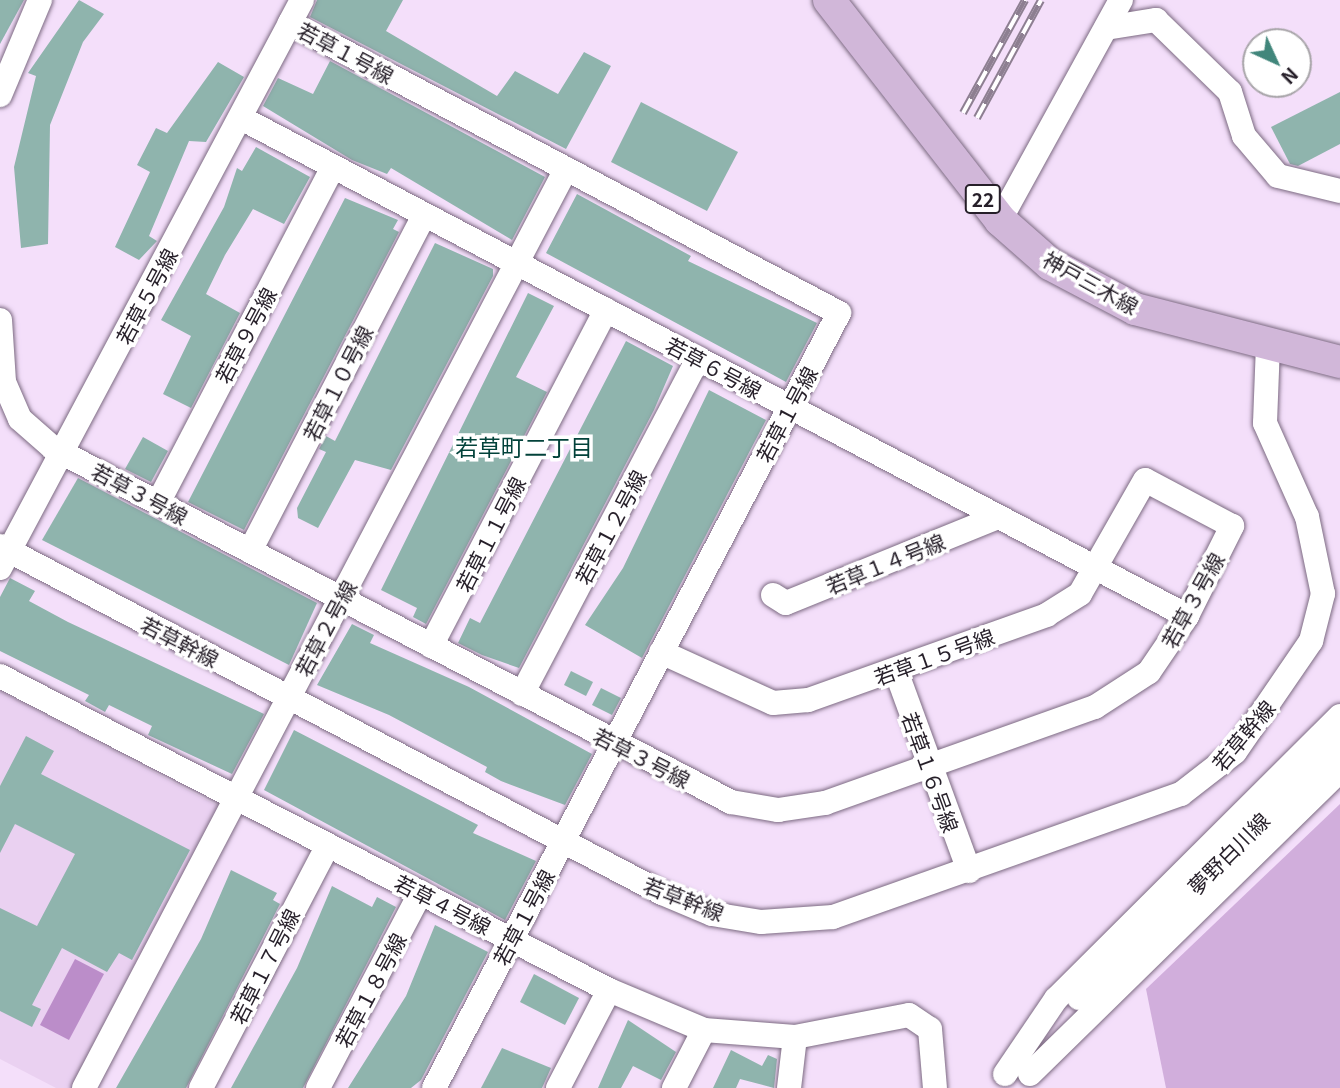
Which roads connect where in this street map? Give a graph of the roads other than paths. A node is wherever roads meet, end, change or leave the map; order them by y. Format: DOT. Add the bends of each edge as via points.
graph roads {
  1 [pos="40,0"];
  2 [pos="302,0"];
  3 [pos="829,0"];
  4 [pos="1121,1"];
  5 [pos="290,23"];
  6 [pos="1105,28"];
  7 [pos="0,95"];
  8 [pos="241,118"];
  9 [pos="333,167"];
  10 [pos="566,169"];
  11 [pos="1340,191"];
  12 [pos="424,215"];
  13 [pos="1000,220"];
  14 [pos="514,262"];
  15 [pos="606,310"];
  16 [pos="0,320"];
  17 [pos="1268,346"];
  18 [pos="698,359"];
  19 [pos="1340,362"];
  20 [pos="790,407"];
  21 [pos="61,453"];
  22 [pos="1145,480"];
  23 [pos="158,503"];
  24 [pos="998,517"];
  25 [pos="250,551"];
  26 [pos="3,555"];
  27 [pos="1330,559"];
  28 [pos="1096,569"];
  29 [pos="773,595"];
  30 [pos="341,598"];
  31 [pos="1187,616"];
  32 [pos="431,646"];
  33 [pos="662,652"];
  34 [pos="896,671"];
  35 [pos="0,676"];
  36 [pos="522,694"];
  37 [pos="288,698"];
  38 [pos="1340,716"];
  39 [pos="1340,741"];
  40 [pos="614,743"];
  41 [pos="928,767"];
  42 [pos="1340,770"];
  43 [pos="235,797"];
  44 [pos="563,841"];
  45 [pos="328,845"];
  46 [pos="969,872"];
  47 [pos="421,892"];
  48 [pos="512,939"];
  49 [pos="609,990"];
  50 [pos="704,1030"];
  51 [pos="795,1037"];
  52 [pos="1013,1081"];
  53 [pos="84,1088"];
  54 [pos="201,1088"];
  55 [pos="318,1088"];
  56 [pos="433,1088"];
  57 [pos="558,1088"];
  58 [pos="674,1088"];
  59 [pos="789,1088"];
  60 [pos="935,1088"];
  1 -- 7 [label="street"];
  2 -- 5 [label="street, 若草１号線"];
  3 -- 13 [label="main road, 神戸三木線 / 22"];
  4 -- 6 [label="street"];
  5 -- 8 [label="street, 若草５号線"];
  5 -- 10 [label="street, 若草１号線"];
  6 -- 11 [label="street" via="1156,20 1230,92 1244,136 1278,176"];
  6 -- 13 [label="street"];
  8 -- 9 [label="street, 若草６号線"];
  8 -- 21 [label="street, 若草５号線"];
  9 -- 12 [label="street, 若草６号線"];
  9 -- 23 [label="street, 若草９号線"];
  10 -- 14 [label="street, 若草２号線"];
  10 -- 20 [label="street, 若草１号線" via="839,313"];
  12 -- 14 [label="street, 若草６号線"];
  12 -- 25 [label="street, 若草１０号線"];
  13 -- 17 [label="main road, 神戸三木線 / 22" via="1050,264 1135,309"];
  14 -- 15 [label="street, 若草６号線"];
  14 -- 30 [label="street, 若草２号線"];
  15 -- 18 [label="street, 若草６号線"];
  15 -- 32 [label="street, 若草１１号線"];
  16 -- 21 [label="street, 若草３号線" via="4,382 20,419"];
  17 -- 19 [label="main road, 神戸三木線 / 22"];
  17 -- 27 [label="street, 若草幹線" via="1265,423"];
  18 -- 20 [label="street, 若草６号線"];
  18 -- 36 [label="street, 若草１２号線"];
  20 -- 24 [label="street, 若草６号線"];
  20 -- 33 [label="street, 若草１号線"];
  21 -- 23 [label="street, 若草３号線"];
  21 -- 26 [label="street, 若草５号線"];
  22 -- 28 [label="street, 若草１５号線"];
  22 -- 31 [label="street, 若草３号線" via="1232,526"];
  23 -- 25 [label="street, 若草３号線"];
  24 -- 28 [label="street, 若草６号線"];
  24 -- 29 [label="street, 若草１４号線" via="786,603"];
  25 -- 30 [label="street, 若草３号線"];
  26 -- 37 [label="street, 若草幹線"];
  27 -- 46 [label="street, 若草幹線" via="1311,641 1235,752 1209,775 1181,794"];
  28 -- 31 [label="street, 若草６号線"];
  28 -- 34 [label="street, 若草１５号線" via="1080,594 1047,615"];
  30 -- 32 [label="street, 若草３号線"];
  30 -- 37 [label="street, 若草２号線"];
  31 -- 41 [label="street, 若草３号線" via="1149,672 1095,707"];
  32 -- 36 [label="street, 若草３号線"];
  33 -- 34 [label="street, 若草１５号線" via="774,703 808,700"];
  33 -- 40 [label="street, 若草１号線"];
  34 -- 41 [label="street, 若草１６号線"];
  35 -- 43 [label="street, 若草４号線"];
  36 -- 40 [label="street, 若草３号線"];
  37 -- 43 [label="street, 若草２号線"];
  37 -- 44 [label="street, 若草幹線"];
  38 -- 52 [label="street" via="1056,999"];
  39 -- 52 [label="street, 夢野白川線" via="1115,965"];
  40 -- 41 [label="street, 若草３号線" via="731,802 778,810 825,803"];
  40 -- 44 [label="street, 若草１号線"];
  41 -- 46 [label="street, 若草１６号線"];
  42 -- 52 [label="street"];
  43 -- 45 [label="street, 若草４号線"];
  43 -- 53 [label="street, 若草２号線"];
  44 -- 46 [label="street, 若草幹線" via="690,905 761,922 832,917"];
  44 -- 48 [label="street, 若草１号線"];
  45 -- 47 [label="street, 若草４号線"];
  45 -- 54 [label="street, 若草１７号線"];
  47 -- 48 [label="street, 若草４号線"];
  47 -- 55 [label="street, 若草１８号線"];
  48 -- 49 [label="street, 若草４号線"];
  48 -- 56 [label="street, 若草１号線"];
  49 -- 50 [label="street, 若草４号線"];
  49 -- 57 [label="street"];
  50 -- 51 [label="street, 若草４号線"];
  50 -- 58 [label="street"];
  51 -- 59 [label="street"];
  51 -- 60 [label="street, 若草４号線" via="909,1015 930,1030"];
}
